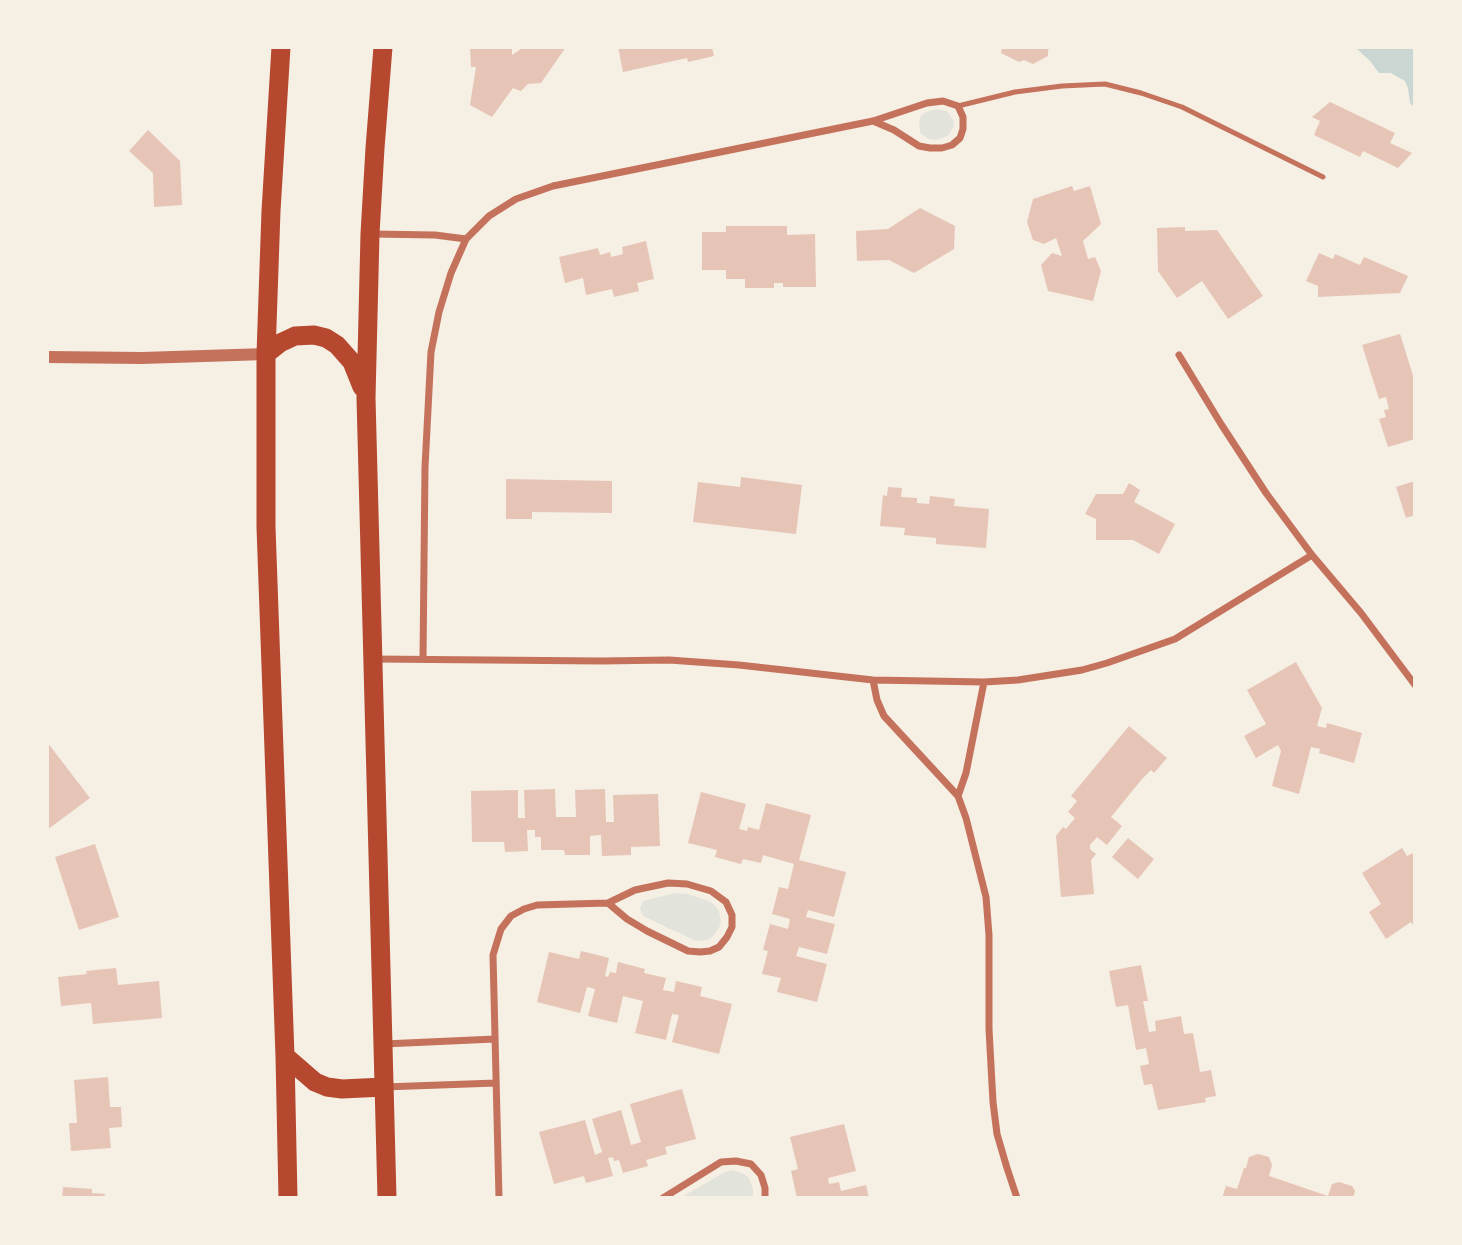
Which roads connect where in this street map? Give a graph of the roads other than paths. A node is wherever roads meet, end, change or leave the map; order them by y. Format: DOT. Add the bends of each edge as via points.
graph roads {
  1 [pos="281,47"];
  2 [pos="383,47"];
  3 [pos="958,106"];
  4 [pos="873,121"];
  5 [pos="1323,177"];
  6 [pos="370,234"];
  7 [pos="466,239"];
  8 [pos="266,354"];
  9 [pos="1179,355"];
  10 [pos="47,357"];
  11 [pos="366,398"];
  12 [pos="1312,555"];
  13 [pos="371,659"];
  14 [pos="423,659"];
  15 [pos="873,680"];
  16 [pos="984,682"];
  17 [pos="1415,685"];
  18 [pos="958,796"];
  19 [pos="608,903"];
  20 [pos="495,1039"];
  21 [pos="383,1044"];
  22 [pos="285,1056"];
  23 [pos="496,1083"];
  24 [pos="384,1087"];
  25 [pos="288,1198"];
  26 [pos="387,1198"];
  27 [pos="499,1198"];
  28 [pos="663,1198"];
  29 [pos="765,1198"];
  30 [pos="1017,1198"];
  1 -- 8 [label="highway"];
  2 -- 6 [label="highway"];
  3 -- 4 [label="street" via="927,103"];
  3 -- 4 [label="street" via="963,117 960,138 942,148 919,146"];
  3 -- 5 [label="lane" via="1015,92 1105,85 1182,107"];
  4 -- 7 [label="street" via="553,186 516,199 489,216"];
  6 -- 7 [label="street"];
  6 -- 11 [label="highway"];
  7 -- 14 [label="street" via="447,286 431,352"];
  8 -- 10 [label="street"];
  8 -- 11 [label="highway" via="295,337 326,338 352,362"];
  8 -- 22 [label="highway" via="267,541"];
  9 -- 12 [label="street" via="1220,424"];
  11 -- 13 [label="highway"];
  12 -- 16 [label="street" via="1175,639 1082,670"];
  12 -- 17 [label="street"];
  13 -- 14 [label="street"];
  13 -- 21 [label="highway"];
  14 -- 15 [label="street" via="668,660"];
  15 -- 16 [label="street"];
  15 -- 18 [label="street" via="884,716"];
  16 -- 18 [label="street"];
  18 -- 30 [label="street" via="986,897 993,1102"];
  19 -- 19 [label="street" via="668,883 687,884 711,891 726,902 732,927 719,947 688,951 647,931"];
  19 -- 20 [label="street" via="537,905 511,916 501,929 493,955"];
  20 -- 21 [label="street"];
  20 -- 23 [label="street"];
  21 -- 24 [label="highway"];
  22 -- 24 [label="highway" via="327,1087"];
  22 -- 25 [label="highway"];
  23 -- 24 [label="street"];
  23 -- 27 [label="street"];
  24 -- 26 [label="highway"];
  28 -- 29 [label="street" via="721,1162 736,1161 751,1164 761,1175"];
}
